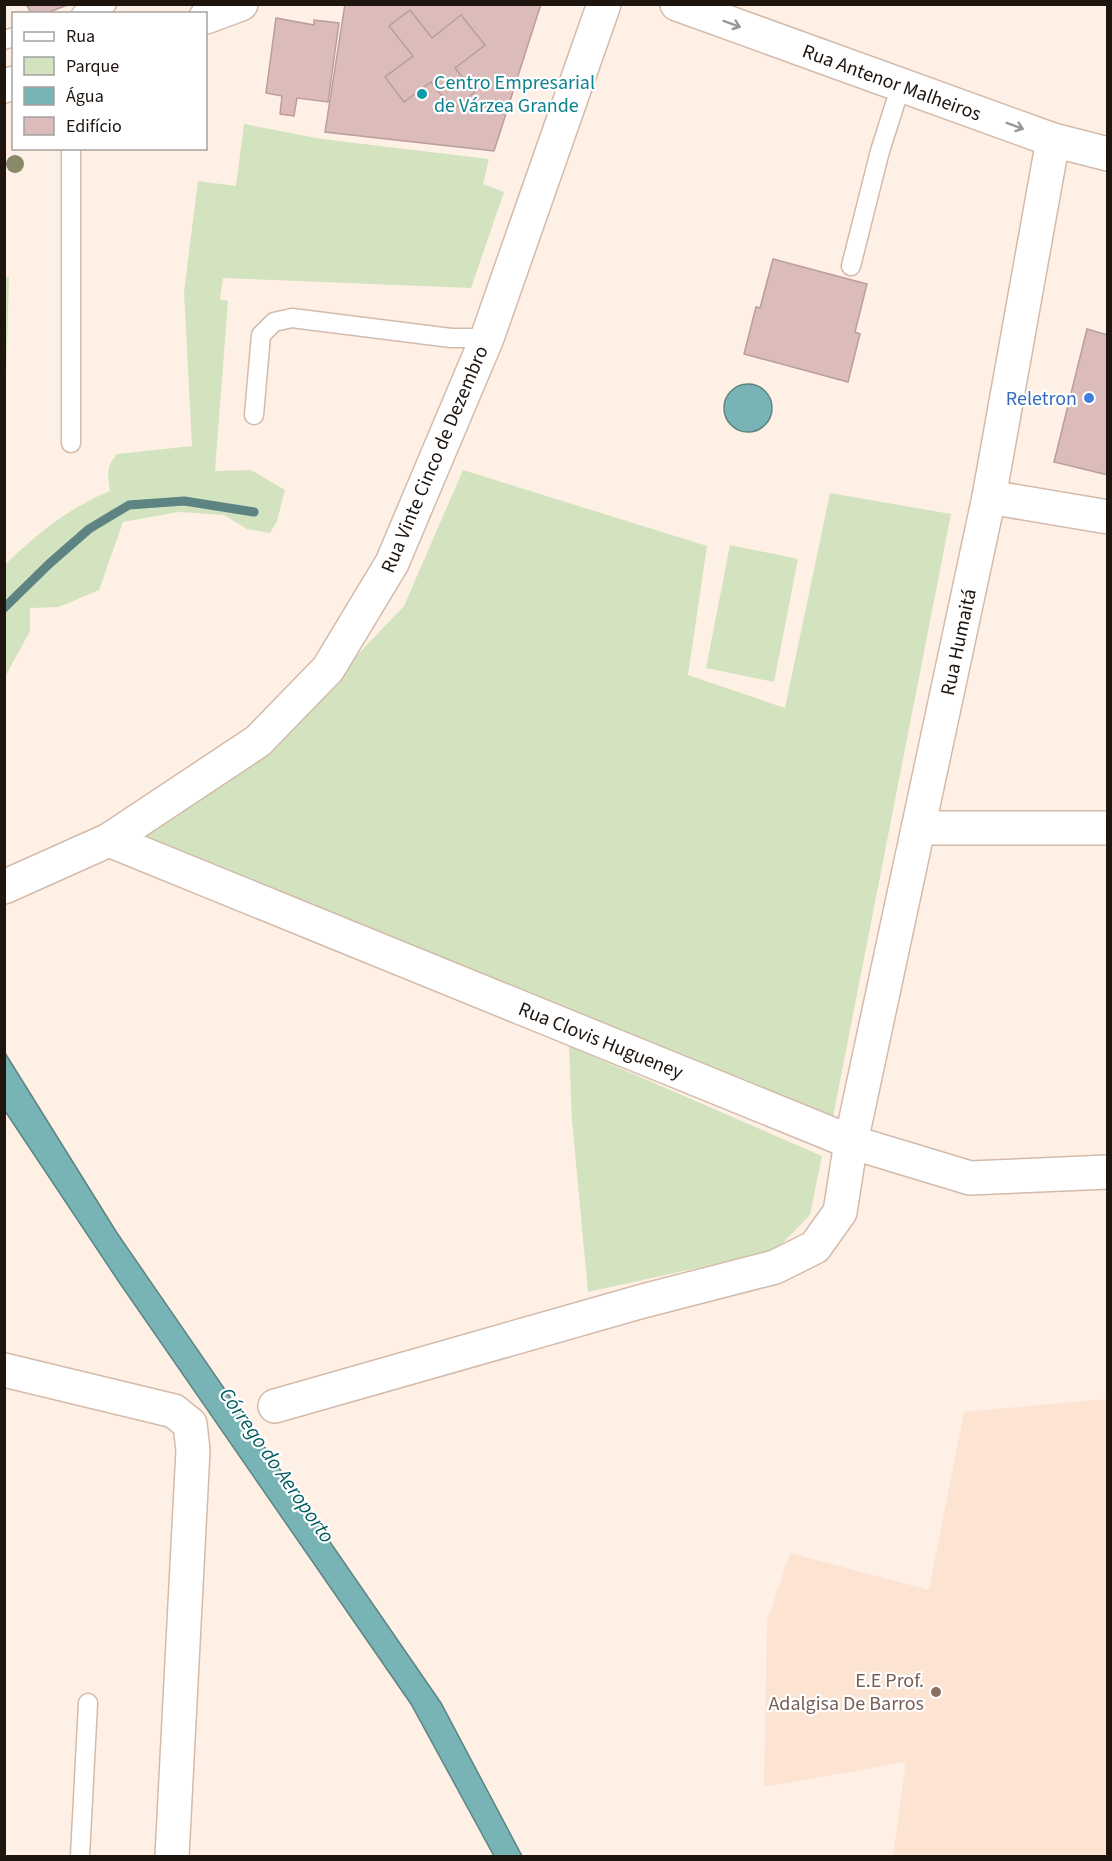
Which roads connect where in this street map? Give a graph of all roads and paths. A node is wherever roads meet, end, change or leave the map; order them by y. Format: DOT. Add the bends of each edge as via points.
graph roads {
  1 [pos="107,4"];
  2 [pos="242,4"];
  3 [pos="604,4"];
  4 [pos="677,4"];
  5 [pos="86,12"];
  6 [pos="207,17"];
  7 [pos="901,85"];
  8 [pos="1053,140"];
  9 [pos="71,150"];
  10 [pos="1107,154"];
  11 [pos="851,266"];
  12 [pos="487,338"];
  13 [pos="254,415"];
  14 [pos="71,443"];
  15 [pos="989,497"];
  16 [pos="1107,517"];
  17 [pos="918,828"];
  18 [pos="1107,828"];
  19 [pos="109,840"];
  20 [pos="4,887"];
  21 [pos="851,1142"];
  22 [pos="1107,1172"];
  23 [pos="4,1371"];
  24 [pos="275,1406"];
  25 [pos="88,1702"];
  26 [pos="80,1857"];
  27 [pos="172,1857"];
  1 -- 5 [label="lane"];
  2 -- 6 [label="street"];
  3 -- 12 [label="street, Rua Vinte Cinco de Dezembro"];
  4 -- 7 [label="street, Rua Antenor Malheiros, one-way"];
  7 -- 8 [label="street, Rua Antenor Malheiros, one-way"];
  7 -- 11 [label="lane"];
  8 -- 10 [label="street, Rua Antenor Malheiros"];
  8 -- 15 [label="street, Rua Humaitá"];
  9 -- 14 [label="lane"];
  12 -- 13 [label="lane" via="451,338 292,318 274,322 261,335"];
  12 -- 19 [label="street, Rua Vinte Cinco de Dezembro" via="392,563 328,669 258,741"];
  15 -- 16 [label="street"];
  15 -- 17 [label="street, Rua Humaitá"];
  17 -- 18 [label="street"];
  17 -- 21 [label="street, Rua Humaitá"];
  19 -- 20 [label="street, Rua Vinte Cinco de Dezembro"];
  19 -- 21 [label="street, Rua Clovis Hugueney"];
  21 -- 22 [label="street, Rua Clovis Hugueney" via="970,1178"];
  21 -- 24 [label="street, Rua Humaitá" via="840,1212 814,1247 775,1266"];
  23 -- 27 [label="street" via="174,1411 190,1424 193,1450"];
  25 -- 26 [label="lane"];
}
